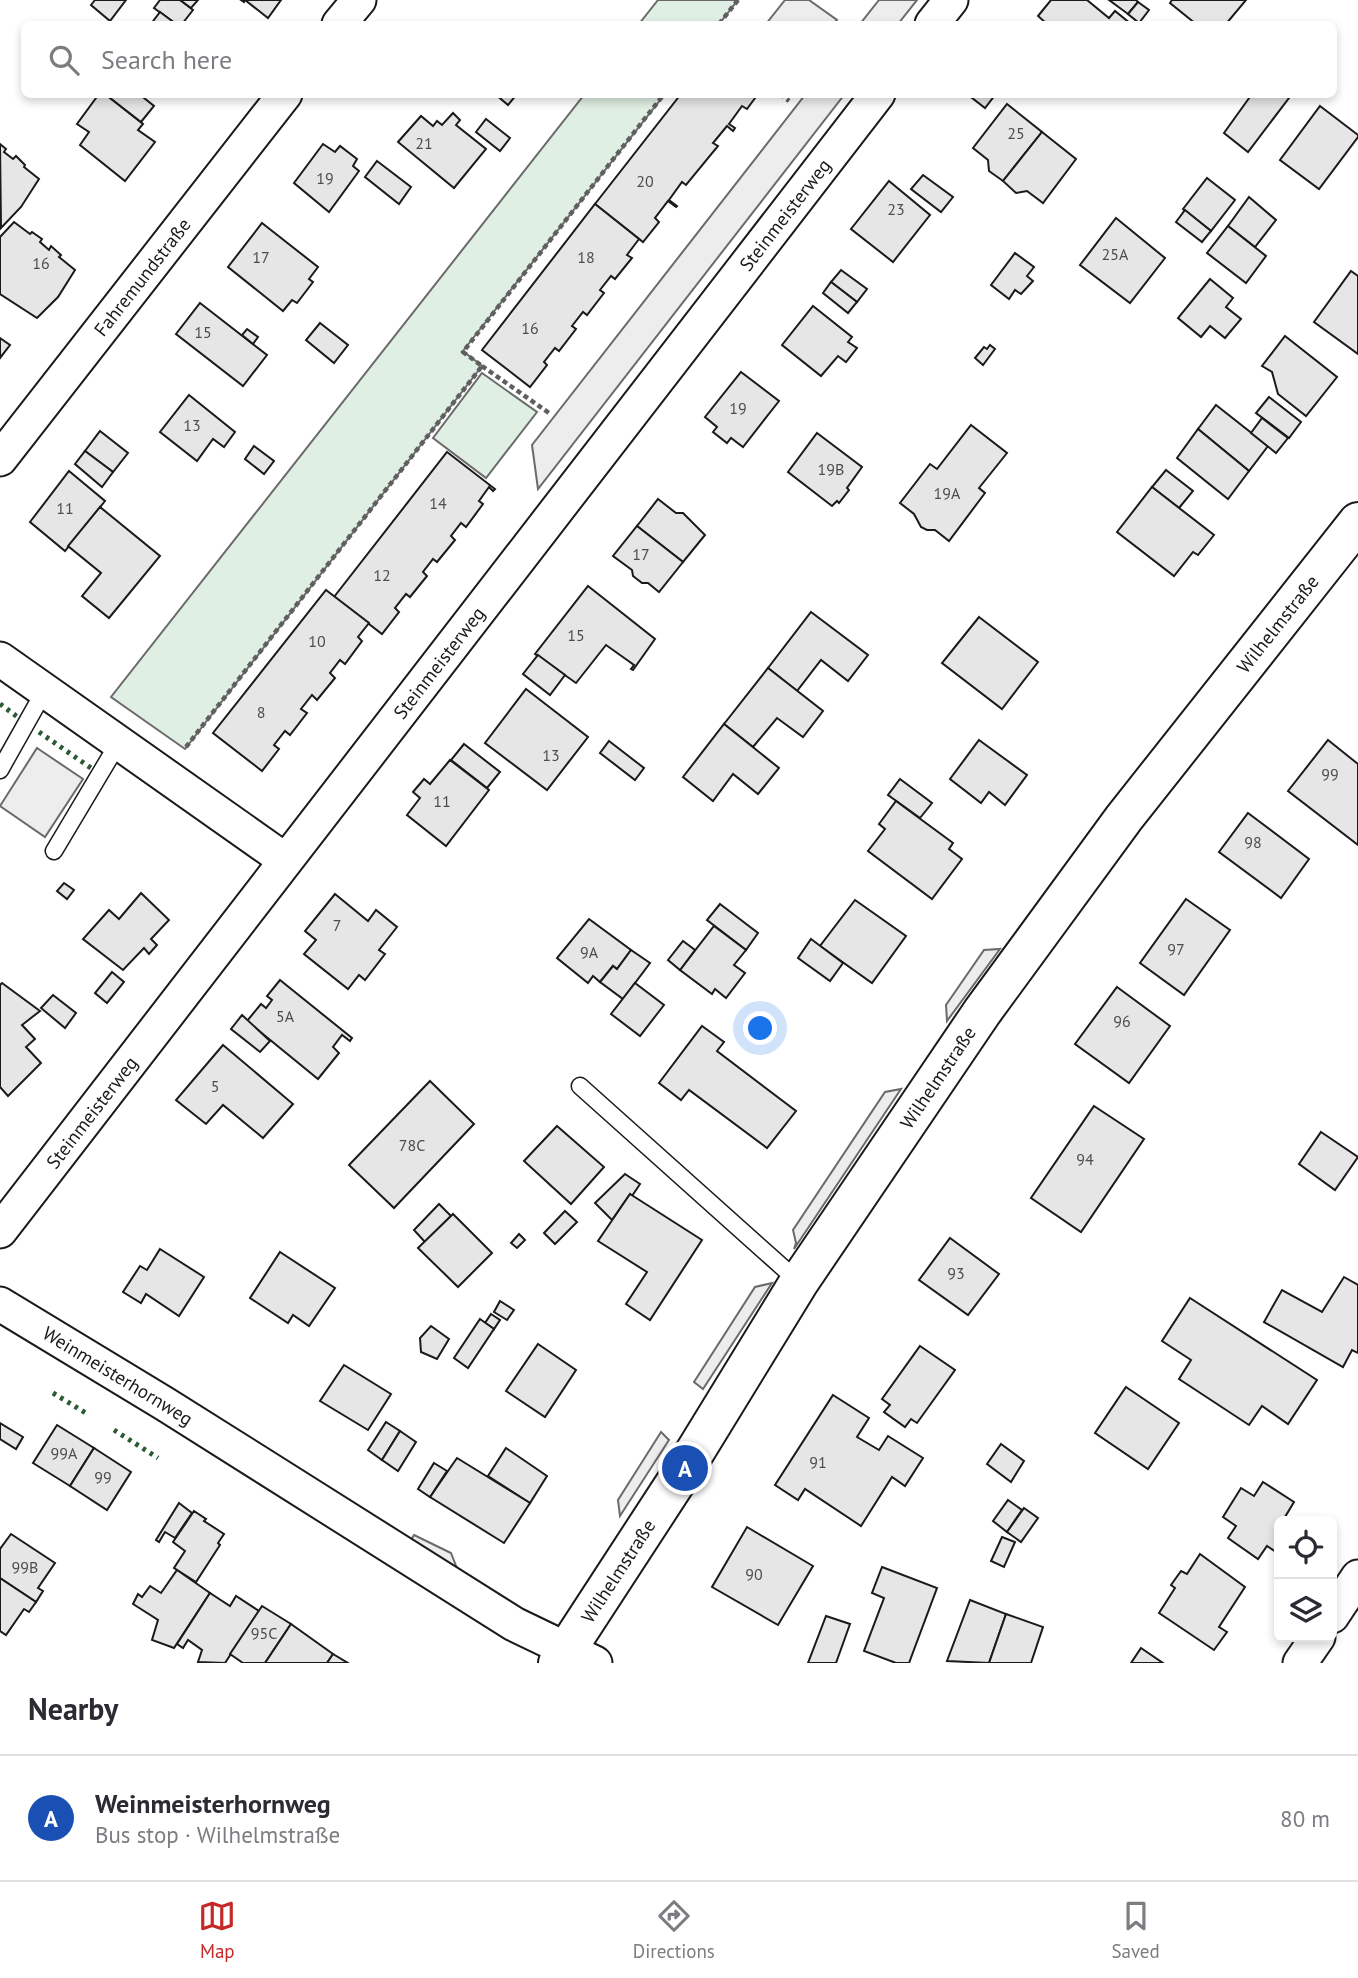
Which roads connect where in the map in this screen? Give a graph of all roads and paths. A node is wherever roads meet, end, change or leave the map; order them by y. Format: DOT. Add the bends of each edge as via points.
graph roads {
  1 [pos="359,0"];
  2 [pos="738,0"];
  3 [pos="951,0"];
  4 [pos="342,21"];
  5 [pos="721,21"];
  6 [pos="934,21"];
  7 [pos="282,98"];
  8 [pos="661,98"];
  9 [pos="785,98"];
  10 [pos="875,98"];
  11 [pos="789,101"];
  12 [pos="482,366"];
  13 [pos="549,413"];
  14 [pos="0,459"];
  15 [pos="1358,522"];
  16 [pos="0,659"];
  17 [pos="45,691"];
  18 [pos="119,742"];
  19 [pos="184,749"];
  20 [pos="0,770"];
  21 [pos="54,851"];
  22 [pos="285,860"];
  23 [pos="580,1086"];
  24 [pos="0,1231"];
  25 [pos="799,1282"];
  26 [pos="0,1304"];
  27 [pos="1358,1577"];
  28 [pos="1337,1608"];
  29 [pos="1315,1642"];
  30 [pos="573,1659"];
  31 [pos="1300,1663"];
  1 -- 4 [label="street"];
  2 -- 5 [label="path"];
  3 -- 6 [label="street"];
  7 -- 14 [label="street, Fahremundstraße"];
  8 -- 12 [label="path" via="463,352"];
  9 -- 11 [label="path"];
  10 -- 22 [label="street, Steinmeisterweg"];
  12 -- 13 [label="path"];
  12 -- 19 [label="path"];
  15 -- 25 [label="main road, Wilhelmstraße" via="1139,799 982,1012"];
  16 -- 17 [label="street"];
  17 -- 18 [label="street"];
  17 -- 20 [label="lane"];
  18 -- 21 [label="lane"];
  18 -- 22 [label="street"];
  22 -- 24 [label="street, Steinmeisterweg"];
  23 -- 25 [label="lane"];
  25 -- 30 [label="main road, Wilhelmstraße"];
  26 -- 30 [label="street, Weinmeisterhornweg"];
  27 -- 28 [label="street"];
  29 -- 31 [label="street"];
}
